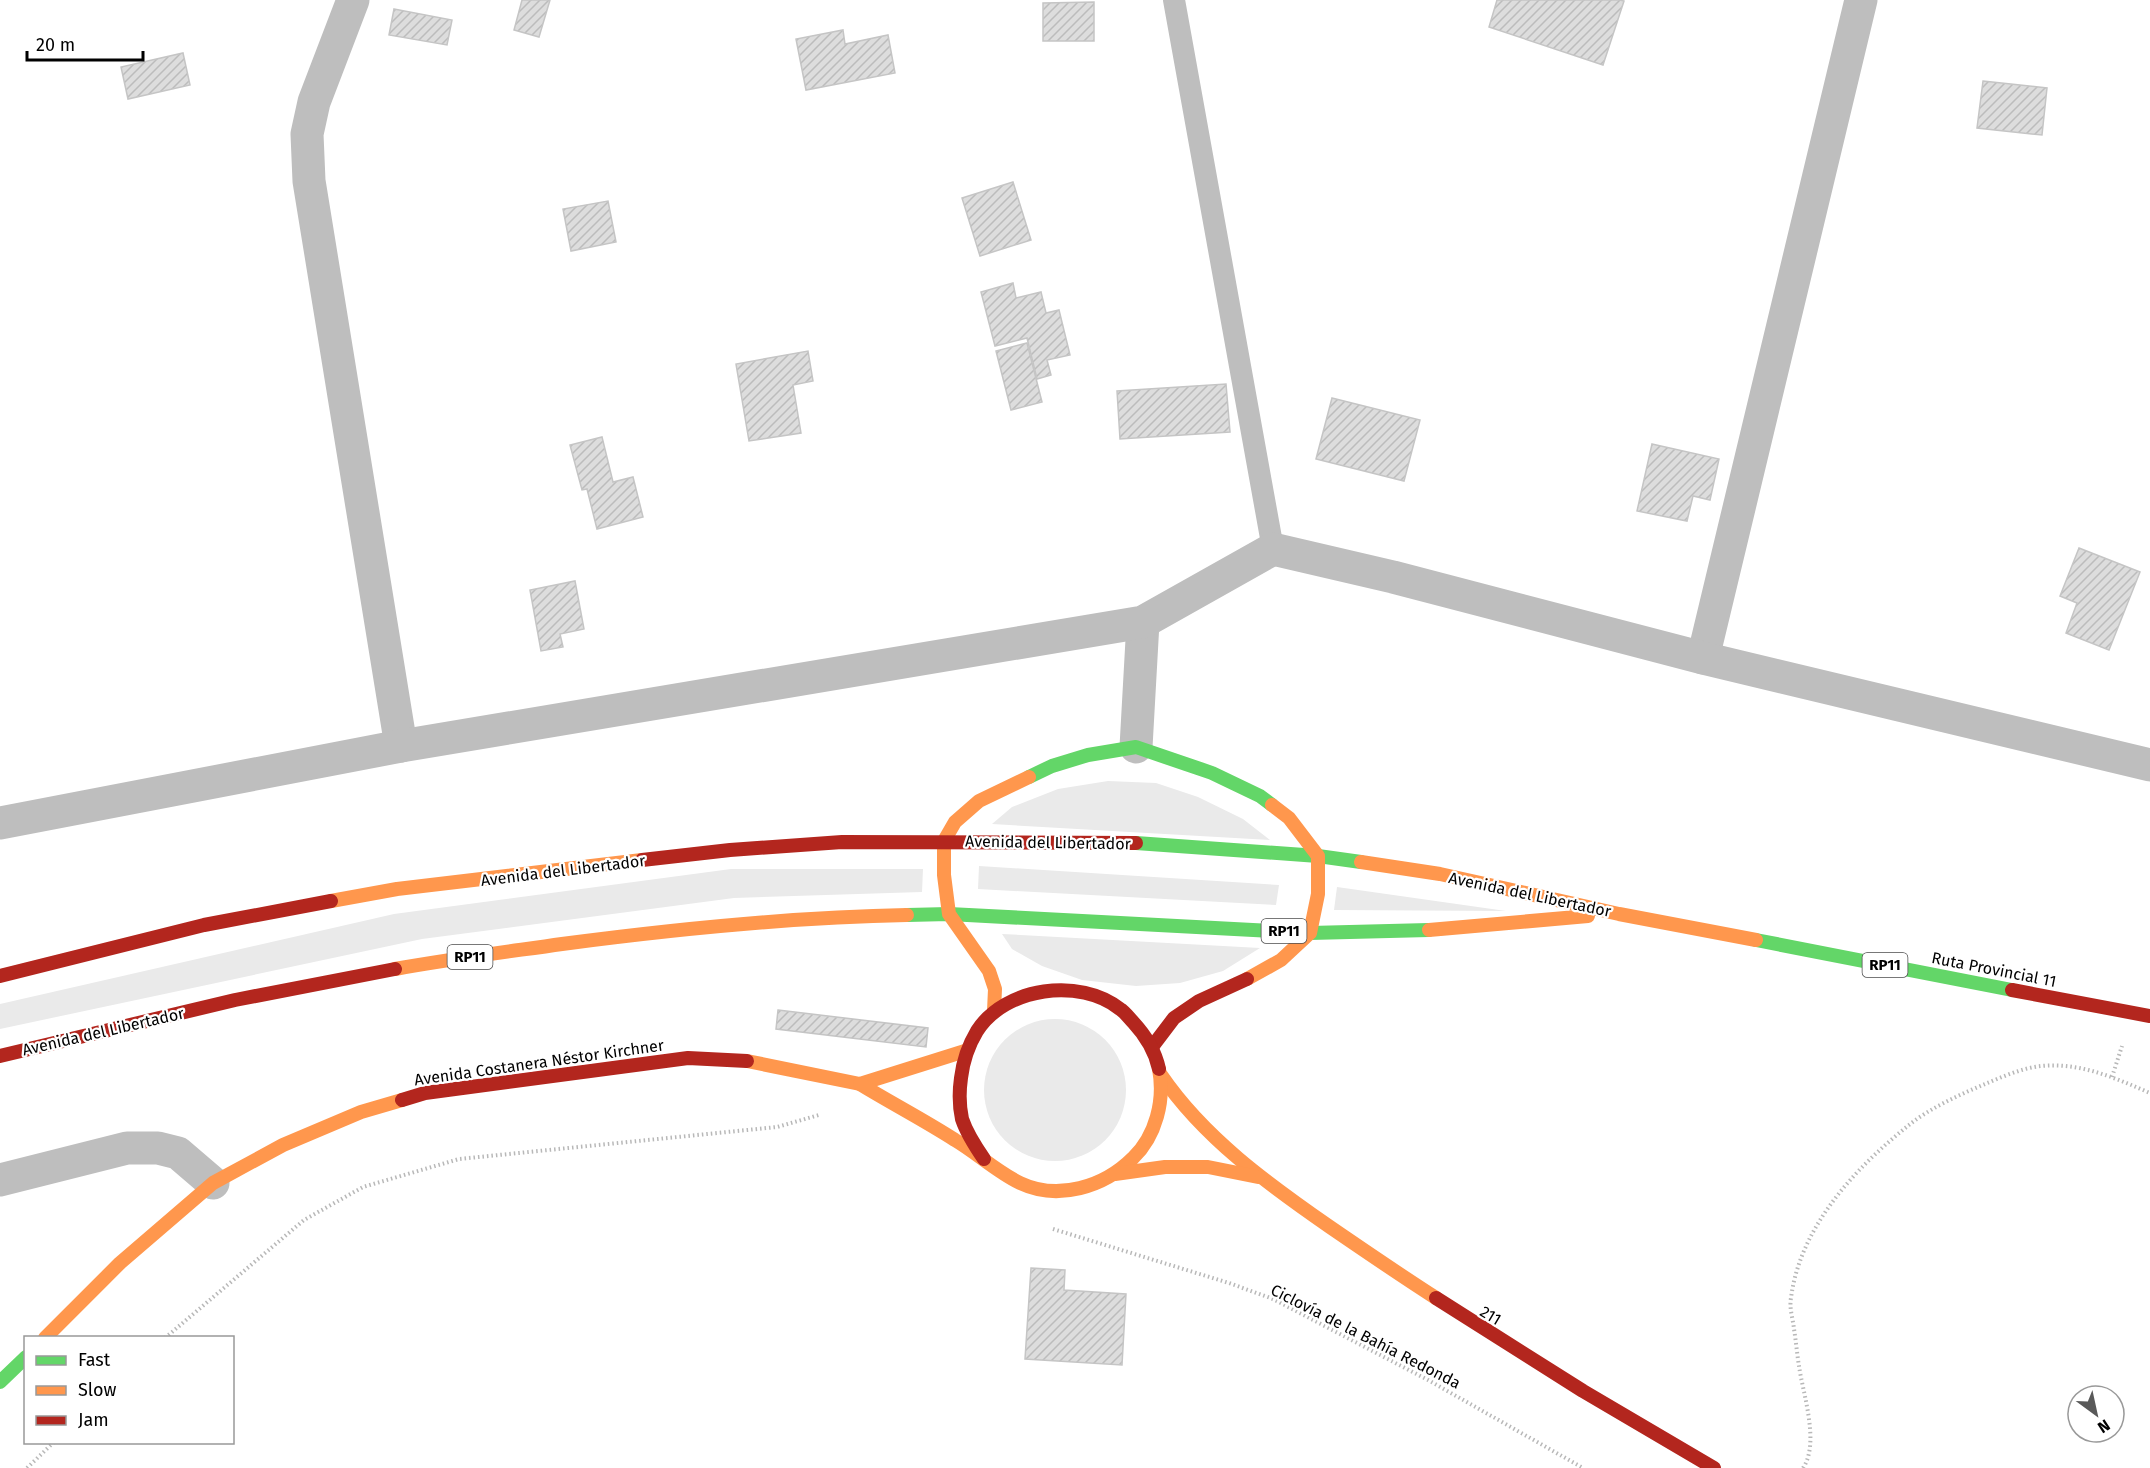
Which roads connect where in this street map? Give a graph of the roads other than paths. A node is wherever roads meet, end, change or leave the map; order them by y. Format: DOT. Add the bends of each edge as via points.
graph roads {
  1 [pos="352,0"];
  2 [pos="1174,0"];
  3 [pos="1862,0"];
  4 [pos="1273,549"];
  5 [pos="1143,622"];
  6 [pos="1703,658"];
  7 [pos="401,746"];
  8 [pos="1136,747"];
  9 [pos="2150,765"];
  10 [pos="0,822"];
  11 [pos="944,841"];
  12 [pos="1318,856"];
  13 [pos="949,914"];
  14 [pos="1619,914"];
  15 [pos="1310,933"];
  16 [pos="0,976"];
  17 [pos="994,1011"];
  18 [pos="2150,1016"];
  19 [pos="1152,1047"];
  20 [pos="965,1051"];
  21 [pos="0,1056"];
  22 [pos="1161,1075"];
  23 [pos="860,1084"];
  24 [pos="984,1159"];
  25 [pos="1115,1174"];
  26 [pos="1260,1178"];
  27 [pos="0,1180"];
  28 [pos="213,1183"];
  29 [pos="47,1336"];
  30 [pos="24,1359"];
  31 [pos="0,1382"];
  32 [pos="1714,1468"];
  1 -- 7 [label="street" via="314,102 307,134 309,181"];
  2 -- 4 [label="lane"];
  3 -- 6 [label="street"];
  4 -- 5 [label="street"];
  4 -- 6 [label="street"];
  5 -- 7 [label="street"];
  5 -- 8 [label="street"];
  6 -- 9 [label="street"];
  7 -- 10 [label="street"];
  8 -- 11 [label="main road" via="1052,766 979,801 954,822"];
  8 -- 12 [label="main road" via="1212,773 1260,796 1289,818"];
  11 -- 12 [label="main road, Avenida del Libertador / RP11" via="1139,843"];
  11 -- 13 [label="main road"];
  11 -- 16 [label="main road, Avenida del Libertador / RP11" via="842,842 730,850 397,889 204,925"];
  12 -- 14 [label="main road, Avenida del Libertador / RP11" via="1440,874"];
  12 -- 15 [label="main road" via="1318,894"];
  13 -- 15 [label="main road, Avenida del Libertador / RP11"];
  13 -- 17 [label="main road" via="989,971 995,989"];
  13 -- 21 [label="main road, Avenida del Libertador / RP11" via="829,916 682,929 433,962 235,1000"];
  14 -- 15 [label="main road, Avenida del Libertador / RP11" via="1447,929"];
  14 -- 18 [label="main road, Ruta Provincial 11 / RP11"];
  15 -- 19 [label="main road" via="1281,960 1199,1001 1174,1018"];
  17 -- 19 [label="main road" via="1023,995 1055,988 1088,992 1114,1003 1136,1023"];
  17 -- 20 [label="main road"];
  19 -- 22 [label="main road"];
  20 -- 23 [label="main road, Avenida Costanera Néstor Kirchner"];
  20 -- 24 [label="main road" via="958,1079 959,1108 968,1135"];
  22 -- 25 [label="main road" via="1161,1104 1153,1131 1137,1156"];
  22 -- 26 [label="main road, 211" via="1186,1109"];
  23 -- 24 [label="main road"];
  23 -- 28 [label="main road, Avenida Costanera Néstor Kirchner" via="742,1060 688,1058 425,1093 361,1112 293,1141"];
  24 -- 25 [label="main road" via="1007,1177 1033,1188 1061,1191 1089,1187"];
  25 -- 26 [label="main road, 211" via="1165,1167 1208,1167"];
  26 -- 32 [label="main road, 211" via="1463,1318"];
  27 -- 28 [label="street" via="127,1148 158,1148 178,1153"];
  28 -- 29 [label="main road, Avenida Costanera Néstor Kirchner" via="120,1263"];
  30 -- 31 [label="main road"];
}
